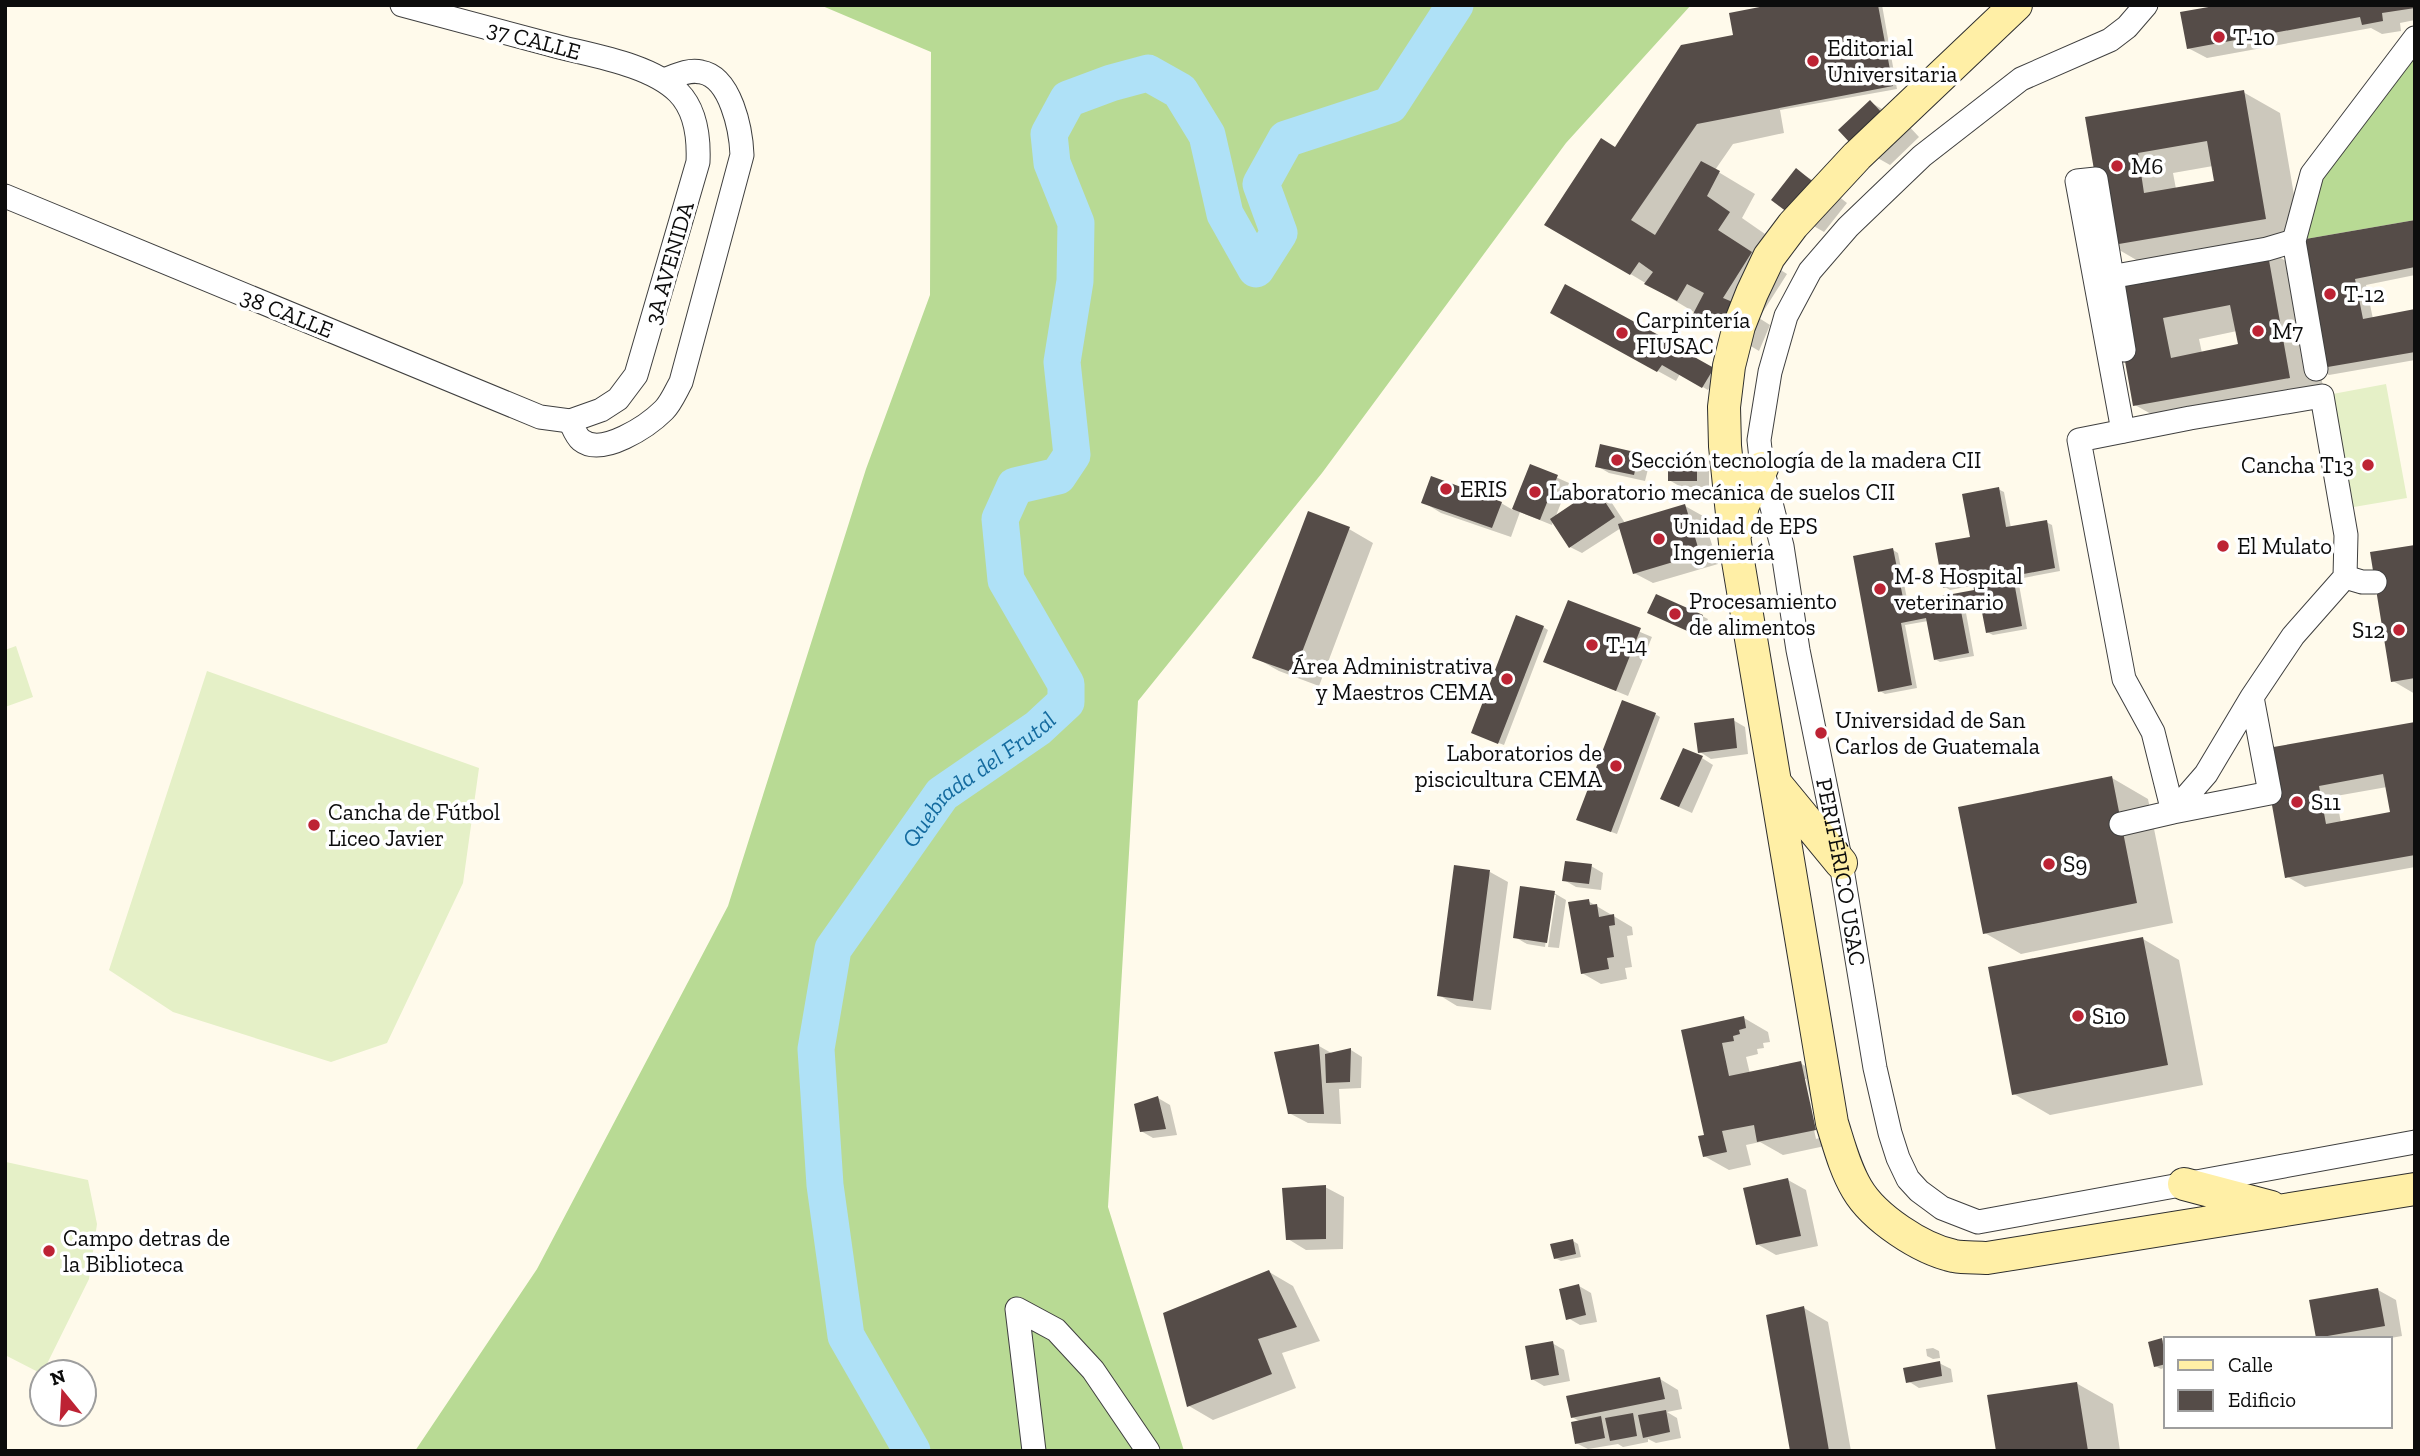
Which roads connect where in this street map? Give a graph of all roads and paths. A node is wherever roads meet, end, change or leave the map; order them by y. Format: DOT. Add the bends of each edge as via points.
graph roads {
  1 [pos="402,5"];
  2 [pos="2016,5"];
  3 [pos="2146,5"];
  4 [pos="2415,38"];
  5 [pos="664,80"];
  6 [pos="5,197"];
  7 [pos="2294,242"];
  8 [pos="2110,277"];
  9 [pos="2124,350"];
  10 [pos="2316,369"];
  11 [pos="570,421"];
  12 [pos="2123,431"];
  13 [pos="1762,468"];
  14 [pos="1735,544"];
  15 [pos="2345,577"];
  16 [pos="2375,582"];
  17 [pos="2252,697"];
  18 [pos="1775,783"];
  19 [pos="2173,812"];
  20 [pos="2121,824"];
  21 [pos="1841,863"];
  22 [pos="2415,1142"];
  23 [pos="2184,1184"];
  24 [pos="2413,1189"];
  25 [pos="2284,1210"];
  26 [pos="1034,1451"];
  27 [pos="1148,1451"];
  1 -- 5 [label="street, 37 CALLE" via="626,65"];
  2 -- 14 [label="street" via="1857,156 1769,257 1739,326 1724,407"];
  3 -- 13 [label="street, PERIFÉRICO USAC" via="2109,40 2021,79 1922,156 1810,271 1786,317 1770,372 1759,440"];
  4 -- 7 [label="street" via="2312,174"];
  5 -- 11 [label="street, 3A AVENIDA" via="681,94 692,114 698,162 636,375 601,411"];
  5 -- 11 [label="street" via="703,72 720,84 741,134 742,155 681,382 665,409 611,443 593,445 580,440"];
  6 -- 11 [label="street, 38 CALLE" via="540,417"];
  7 -- 8 [label="street"];
  7 -- 10 [label="street"];
  8 -- 9 [label="street"];
  8 -- 12 [label="street" via="2096,179 2077,181"];
  12 -- 15 [label="street" via="2322,396 2346,535"];
  12 -- 19 [label="street" via="2079,440 2124,679 2153,732"];
  13 -- 14 [label="street" via="1744,505"];
  13 -- 21 [label="street, PERIFÉRICO USAC" via="1782,545"];
  14 -- 18 [label="street"];
  15 -- 16 [label="street"];
  15 -- 17 [label="street" via="2293,636"];
  17 -- 19 [label="street" via="2206,774"];
  17 -- 19 [label="street" via="2270,793"];
  18 -- 21 [label="street"];
  18 -- 25 [label="street" via="1832,1123 1857,1190 1875,1212 1925,1246 1954,1256 1987,1258"];
  19 -- 20 [label="street"];
  21 -- 23 [label="street, PERIFÉRICO USAC" via="1890,1133 1908,1179 1919,1191 1942,1208 1978,1222"];
  22 -- 23 [label="street, PERIFÉRICO USAC"];
  23 -- 25 [label="street"];
  24 -- 25 [label="street"];
  26 -- 27 [label="street" via="1017,1308 1056,1330 1084,1360"];
}
